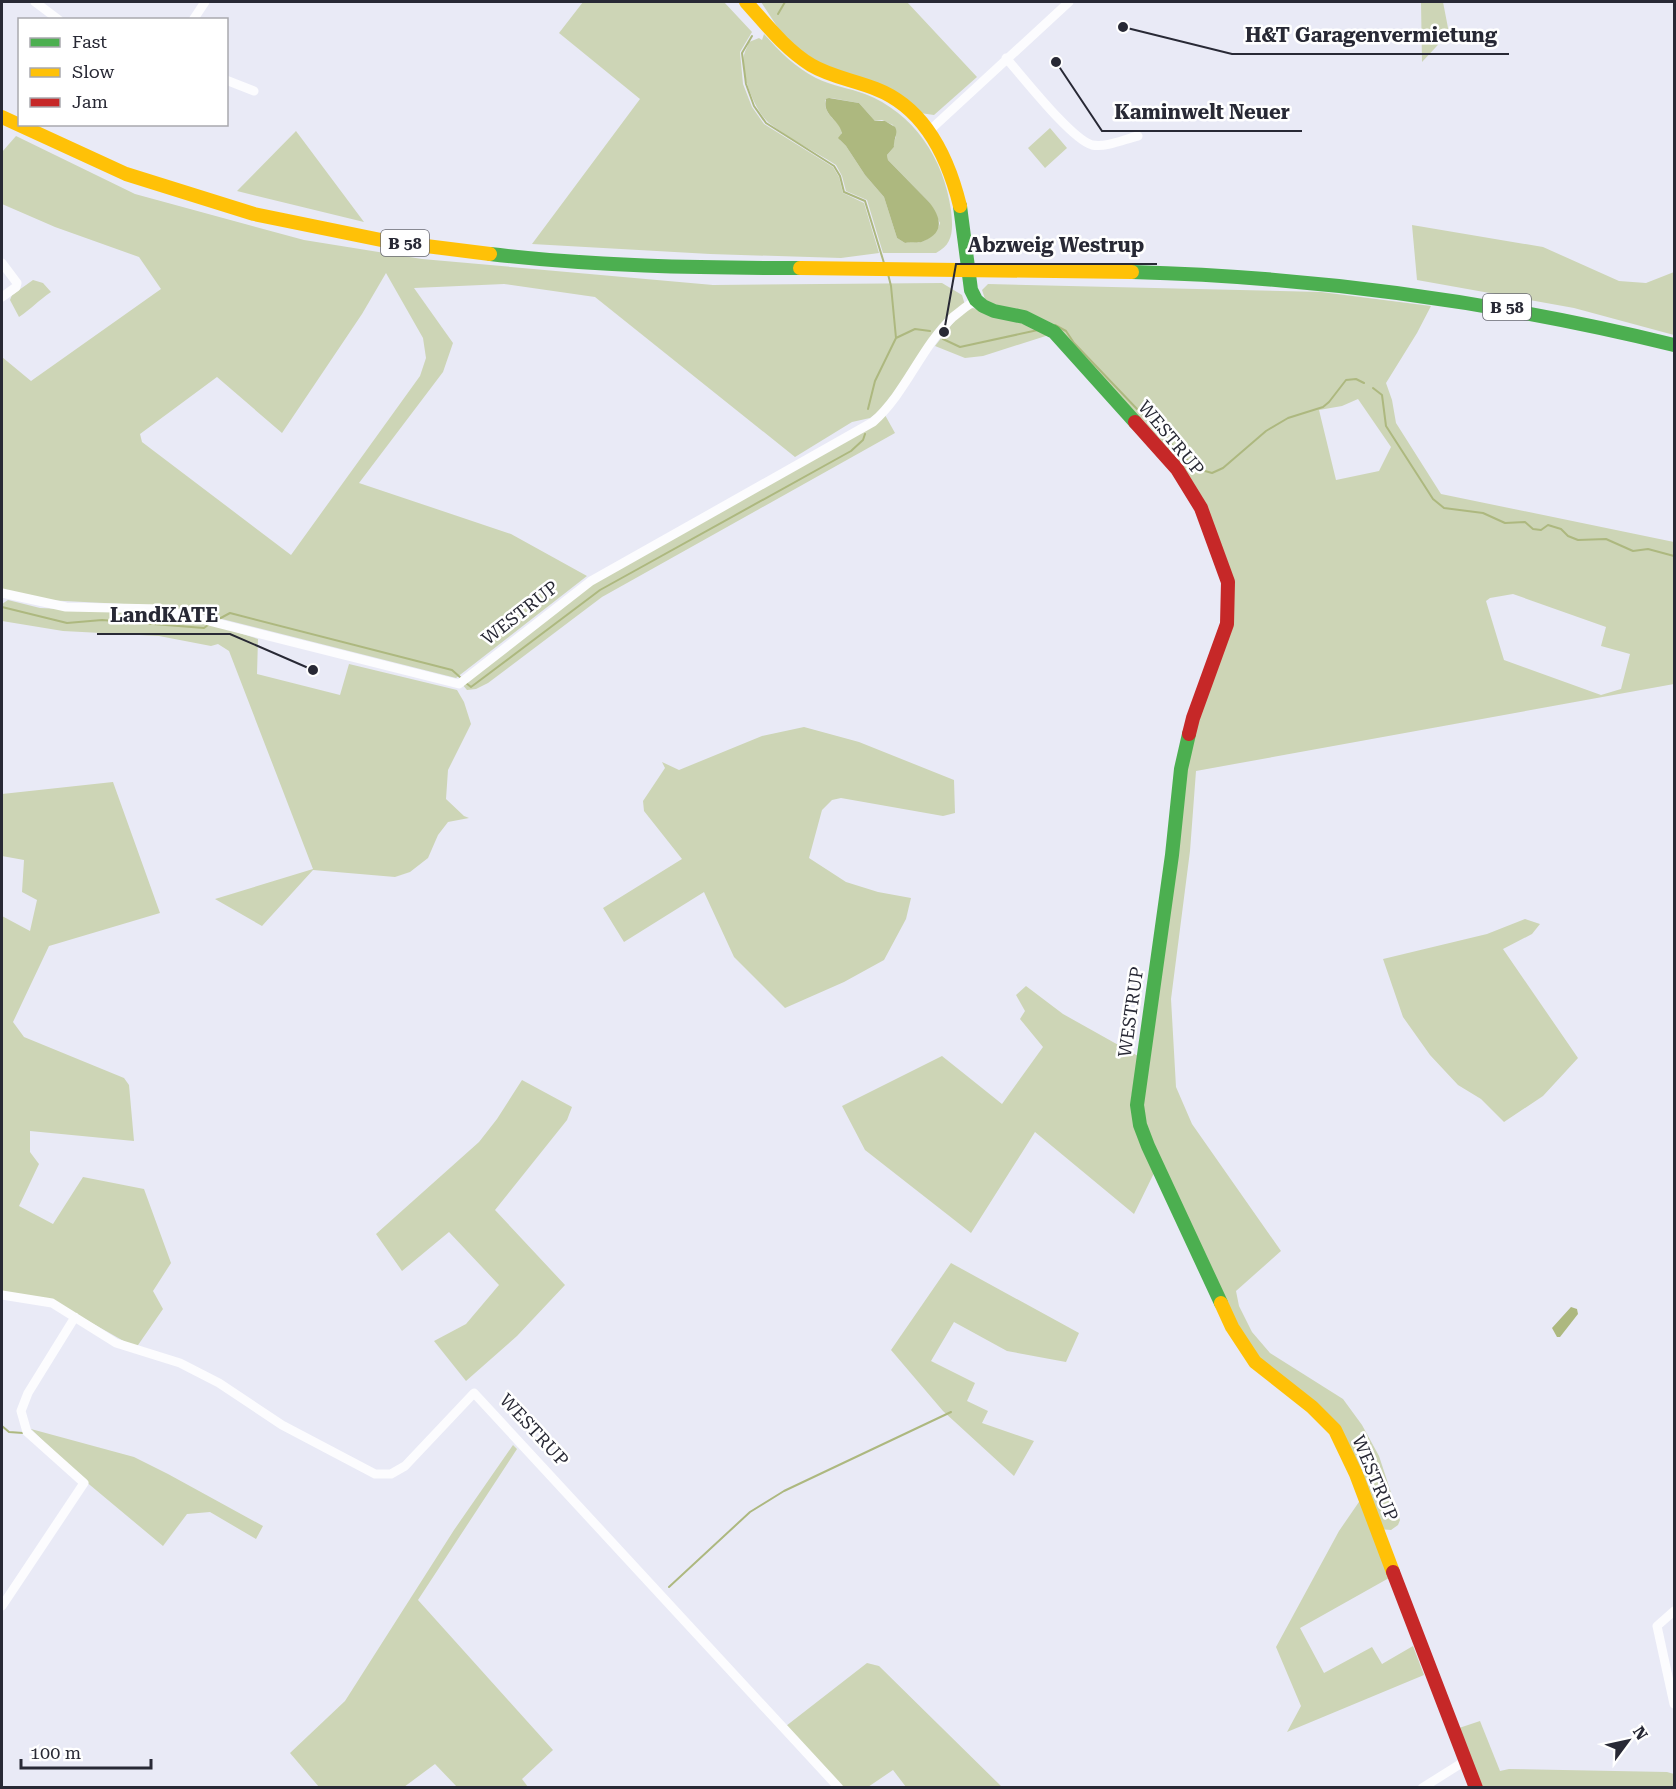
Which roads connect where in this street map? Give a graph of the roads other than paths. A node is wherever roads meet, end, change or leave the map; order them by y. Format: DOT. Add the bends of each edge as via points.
graph roads {
  1 [pos="35,2"];
  2 [pos="205,2"];
  3 [pos="746,2"];
  4 [pos="1068,2"];
  5 [pos="56,18"];
  6 [pos="194,18"];
  7 [pos="1006,58"];
  8 [pos="228,81"];
  9 [pos="254,91"];
  10 [pos="2,117"];
  11 [pos="18,125"];
  12 [pos="19,126"];
  13 [pos="929,131"];
  14 [pos="1138,136"];
  15 [pos="2,262"];
  16 [pos="968,269"];
  17 [pos="2,297"];
  18 [pos="976,300"];
  19 [pos="1674,345"];
  20 [pos="2,593"];
  21 [pos="2,1295"];
  22 [pos="75,1317"];
  23 [pos="2,1606"];
  24 [pos="1674,1611"];
  25 [pos="1674,1704"];
  26 [pos="1465,1761"];
  27 [pos="839,1788"];
  28 [pos="1422,1788"];
  29 [pos="1476,1788"];
  1 -- 5 [label="street"];
  2 -- 6 [label="street"];
  3 -- 13 [label="street" via="802,59 824,72 889,95"];
  4 -- 7 [label="street"];
  7 -- 13 [label="street"];
  7 -- 14 [label="street" via="1082,140 1102,146"];
  8 -- 9 [label="street"];
  10 -- 11 [label="street, B 58"];
  12 -- 16 [label="street, B 58" via="62,148 158,185 239,210 374,238 502,255 585,261 715,267"];
  13 -- 16 [label="street" via="944,154 956,185"];
  15 -- 17 [label="street" via="17,283"];
  16 -- 18 [label="street"];
  16 -- 19 [label="street, B 58" via="1194,274 1371,287 1508,307 1596,324"];
  18 -- 20 [label="street, WESTRUP" via="941,331 886,410 873,422 591,581 459,684 161,609 66,607"];
  18 -- 26 [label="street, WESTRUP" via="994,311 1024,317 1054,332 1177,469 1201,508 1228,582 1227,624 1193,718 1181,769 1137,1105 1140,1125 1232,1327 1255,1362 1335,1430 1356,1474"];
  21 -- 22 [label="street, WESTRUP" via="52,1303"];
  22 -- 23 [label="street" via="21,1411 27,1432 84,1483"];
  22 -- 27 [label="street, WESTRUP" via="116,1343 180,1363 219,1383 282,1425 375,1474 391,1474 405,1466 474,1393"];
  24 -- 25 [label="street" via="1657,1626"];
  26 -- 28 [label="street"];
  26 -- 29 [label="street, WESTRUP"];
}
